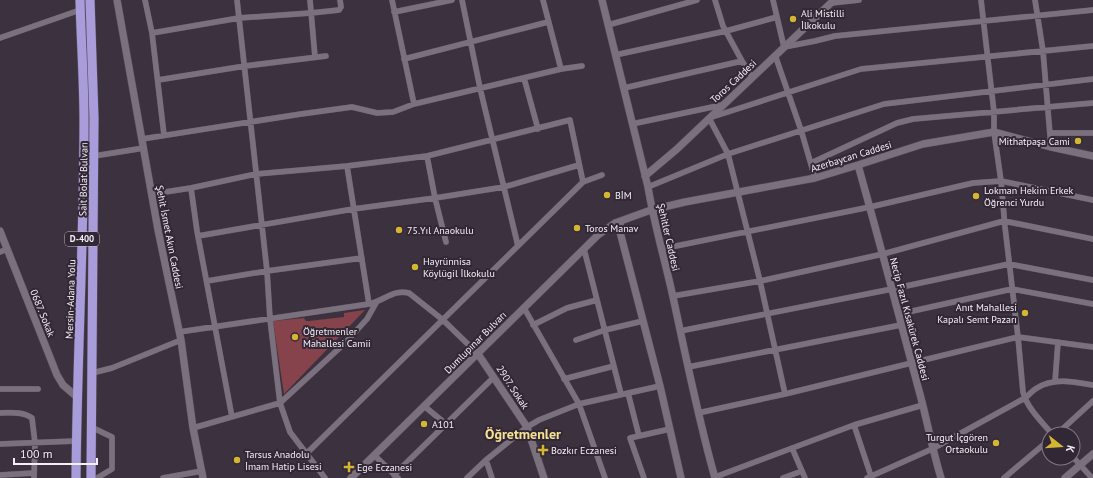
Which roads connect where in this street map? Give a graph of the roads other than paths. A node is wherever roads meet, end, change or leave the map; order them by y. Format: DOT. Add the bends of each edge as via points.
graph roads {
  1 [pos="80,0"];
  2 [pos="90,0"];
  3 [pos="117,0"];
  4 [pos="145,0"];
  5 [pos="237,0"];
  6 [pos="310,0"];
  7 [pos="340,0"];
  8 [pos="392,0"];
  9 [pos="452,0"];
  10 [pos="462,0"];
  11 [pos="543,0"];
  12 [pos="602,0"];
  13 [pos="697,0"];
  14 [pos="715,0"];
  15 [pos="772,0"];
  16 [pos="859,0"];
  17 [pos="981,0"];
  18 [pos="1035,0"];
  19 [pos="833,2"];
  20 [pos="80,10"];
  21 [pos="1093,10"];
  22 [pos="394,12"];
  23 [pos="311,13"];
  24 [pos="1037,16"];
  25 [pos="777,17"];
  26 [pos="239,18"];
  27 [pos="548,22"];
  28 [pos="984,22"];
  29 [pos="608,25"];
  30 [pos="726,31"];
  31 [pos="152,33"];
  32 [pos="0,38"];
  33 [pos="471,42"];
  34 [pos="1093,46"];
  35 [pos="784,47"];
  36 [pos="1044,51"];
  37 [pos="775,55"];
  38 [pos="326,56"];
  39 [pos="615,56"];
  40 [pos="315,57"];
  41 [pos="988,57"];
  42 [pos="404,59"];
  43 [pos="742,61"];
  44 [pos="245,66"];
  45 [pos="582,66"];
  46 [pos="560,69"];
  47 [pos="752,77"];
  48 [pos="524,78"];
  49 [pos="1093,79"];
  50 [pos="158,80"];
  51 [pos="1046,85"];
  52 [pos="480,88"];
  53 [pos="624,88"];
  54 [pos="991,91"];
  55 [pos="787,92"];
  56 [pos="1093,103"];
  57 [pos="414,104"];
  58 [pos="722,105"];
  59 [pos="1048,108"];
  60 [pos="994,112"];
  61 [pos="709,118"];
  62 [pos="250,122"];
  63 [pos="632,124"];
  64 [pos="538,129"];
  65 [pos="801,130"];
  66 [pos="994,132"];
  67 [pos="1050,133"];
  68 [pos="1093,133"];
  69 [pos="164,135"];
  70 [pos="142,139"];
  71 [pos="492,140"];
  72 [pos="1051,147"];
  73 [pos="144,148"];
  74 [pos="728,154"];
  75 [pos="94,156"];
  76 [pos="427,156"];
  77 [pos="1093,156"];
  78 [pos="811,163"];
  79 [pos="580,165"];
  80 [pos="858,165"];
  81 [pos="347,166"];
  82 [pos="256,174"];
  83 [pos="602,175"];
  84 [pos="645,176"];
  85 [pos="815,178"];
  86 [pos="1001,181"];
  87 [pos="583,182"];
  88 [pos="504,187"];
  89 [pos="648,187"];
  90 [pos="191,188"];
  91 [pos="737,192"];
  92 [pos="152,194"];
  93 [pos="435,198"];
  94 [pos="1093,200"];
  95 [pos="870,207"];
  96 [pos="353,210"];
  97 [pos="651,210"];
  98 [pos="1004,221"];
  99 [pos="618,222"];
  100 [pos="262,224"];
  101 [pos="0,231"];
  102 [pos="747,232"];
  103 [pos="198,236"];
  104 [pos="1093,239"];
  105 [pos="446,242"];
  106 [pos="518,246"];
  107 [pos="584,249"];
  108 [pos="661,249"];
  109 [pos="4,250"];
  110 [pos="883,254"];
  111 [pos="362,258"];
  112 [pos="1009,264"];
  113 [pos="267,271"];
  114 [pos="1093,280"];
  115 [pos="207,281"];
  116 [pos="760,281"];
  117 [pos="892,289"];
  118 [pos="1012,290"];
  119 [pos="673,296"];
  120 [pos="597,300"];
  121 [pos="376,303"];
  122 [pos="369,304"];
  123 [pos="1093,304"];
  124 [pos="524,308"];
  125 [pos="766,314"];
  126 [pos="899,314"];
  127 [pos="270,319"];
  128 [pos="443,320"];
  129 [pos="643,321"];
  130 [pos="533,325"];
  131 [pos="901,325"];
  132 [pos="216,327"];
  133 [pos="605,330"];
  134 [pos="680,331"];
  135 [pos="179,332"];
  136 [pos="1018,337"];
  137 [pos="181,340"];
  138 [pos="576,340"];
  139 [pos="1058,342"];
  140 [pos="1093,347"];
  141 [pos="775,350"];
  142 [pos="478,354"];
  143 [pos="911,363"];
  144 [pos="614,366"];
  145 [pos="688,368"];
  146 [pos="92,373"];
  147 [pos="494,377"];
  148 [pos="564,379"];
  149 [pos="1055,382"];
  150 [pos="1093,385"];
  151 [pos="660,386"];
  152 [pos="0,389"];
  153 [pos="38,390"];
  154 [pos="628,393"];
  155 [pos="621,394"];
  156 [pos="784,394"];
  157 [pos="77,397"];
  158 [pos="1025,398"];
  159 [pos="1093,401"];
  160 [pos="280,403"];
  161 [pos="579,404"];
  162 [pos="922,405"];
  163 [pos="424,406"];
  164 [pos="698,412"];
  165 [pos="0,413"];
  166 [pos="232,417"];
  167 [pos="446,424"];
  168 [pos="854,425"];
  169 [pos="527,426"];
  170 [pos="1046,426"];
  171 [pos="1065,426"];
  172 [pos="91,427"];
  173 [pos="193,428"];
  174 [pos="670,429"];
  175 [pos="639,436"];
  176 [pos="76,441"];
  177 [pos="35,443"];
  178 [pos="0,444"];
  179 [pos="1041,447"];
  180 [pos="792,448"];
  181 [pos="932,449"];
  182 [pos="307,453"];
  183 [pos="1093,454"];
  184 [pos="374,455"];
  185 [pos="486,460"];
  186 [pos="1081,464"];
  187 [pos="1079,466"];
  188 [pos="1081,466"];
  189 [pos="802,470"];
  190 [pos="203,474"];
  191 [pos="0,475"];
  192 [pos="34,475"];
  193 [pos="396,476"];
  194 [pos="869,477"];
  195 [pos="76,478"];
  196 [pos="91,478"];
  197 [pos="97,478"];
  198 [pos="163,478"];
  199 [pos="325,478"];
  200 [pos="351,478"];
  201 [pos="467,478"];
  202 [pos="492,478"];
  203 [pos="544,478"];
  204 [pos="604,478"];
  205 [pos="644,478"];
  206 [pos="681,478"];
  207 [pos="715,478"];
  208 [pos="783,478"];
  209 [pos="805,478"];
  210 [pos="941,478"];
  211 [pos="1004,478"];
  212 [pos="1065,478"];
  213 [pos="1092,478"];
  1 -- 20 [label="highway, Mersin-Adana Yolu / D-400"];
  2 -- 75 [label="highway, Sait Bolat Bulvarı / D-400"];
  3 -- 70 [label="street, Şehit İsmet Akın Caddesi"];
  4 -- 31 [label="street"];
  5 -- 26 [label="street"];
  6 -- 23 [label="street"];
  7 -- 23 [label="street" via="340,10"];
  8 -- 22 [label="street"];
  9 -- 22 [label="street"];
  10 -- 33 [label="street"];
  11 -- 27 [label="street"];
  12 -- 29 [label="street, Şehitler Caddesi"];
  13 -- 29 [label="street"];
  14 -- 30 [label="street"];
  15 -- 25 [label="street"];
  16 -- 19 [label="street"];
  17 -- 28 [label="street"];
  18 -- 24 [label="street"];
  19 -- 35 [label="street, Toros Caddesi"];
  20 -- 32 [label="street"];
  20 -- 157 [label="highway, Mersin-Adana Yolu / D-400" via="84,119"];
  21 -- 24 [label="street"];
  22 -- 42 [label="street"];
  23 -- 26 [label="street"];
  23 -- 40 [label="street"];
  24 -- 28 [label="street"];
  24 -- 36 [label="street"];
  25 -- 30 [label="street"];
  25 -- 35 [label="street"];
  26 -- 31 [label="street"];
  26 -- 44 [label="street"];
  27 -- 33 [label="street"];
  27 -- 46 [label="street"];
  28 -- 35 [label="street" via="835,36"];
  28 -- 41 [label="street"];
  29 -- 39 [label="street, Şehitler Caddesi"];
  30 -- 39 [label="street"];
  30 -- 43 [label="street"];
  31 -- 50 [label="street"];
  33 -- 42 [label="street"];
  33 -- 52 [label="street"];
  34 -- 36 [label="street"];
  35 -- 37 [label="street, Toros Caddesi"];
  36 -- 41 [label="street"];
  36 -- 51 [label="street"];
  37 -- 47 [label="street, Toros Caddesi"];
  37 -- 55 [label="street"];
  38 -- 40 [label="street"];
  39 -- 53 [label="street, Şehitler Caddesi"];
  40 -- 44 [label="street"];
  41 -- 54 [label="street"];
  41 -- 55 [label="street" via="861,69"];
  42 -- 57 [label="street"];
  43 -- 47 [label="street"];
  43 -- 53 [label="street"];
  44 -- 50 [label="street"];
  44 -- 62 [label="street"];
  45 -- 46 [label="street"];
  46 -- 48 [label="street"];
  47 -- 58 [label="street, Toros Caddesi"];
  48 -- 52 [label="street"];
  48 -- 64 [label="street"];
  49 -- 51 [label="street"];
  50 -- 69 [label="street"];
  51 -- 54 [label="street"];
  51 -- 59 [label="street"];
  52 -- 57 [label="street"];
  52 -- 71 [label="street"];
  53 -- 63 [label="street, Şehitler Caddesi"];
  54 -- 60 [label="street"];
  54 -- 65 [label="street" via="884,104"];
  55 -- 61 [label="street"];
  55 -- 65 [label="street"];
  56 -- 59 [label="street"];
  57 -- 62 [label="street" via="392,112 377,113 352,107"];
  58 -- 61 [label="street, Toros Caddesi"];
  58 -- 63 [label="street"];
  59 -- 60 [label="street"];
  59 -- 67 [label="street"];
  60 -- 66 [label="street"];
  60 -- 78 [label="street" via="913,119 897,123"];
  61 -- 74 [label="street"];
  61 -- 84 [label="street, Toros Caddesi" via="677,150"];
  62 -- 69 [label="street"];
  62 -- 82 [label="street"];
  63 -- 84 [label="street, Şehitler Caddesi"];
  64 -- 71 [label="street"];
  64 -- 79 [label="street" via="570,120"];
  65 -- 74 [label="street"];
  65 -- 78 [label="street"];
  66 -- 72 [label="street, Azerbaycan Caddesi"];
  66 -- 80 [label="street, Azerbaycan Caddesi" via="923,144"];
  66 -- 86 [label="street"];
  67 -- 68 [label="street"];
  67 -- 72 [label="street"];
  69 -- 70 [label="street"];
  70 -- 73 [label="street, Şehit İsmet Akın Caddesi"];
  71 -- 76 [label="street"];
  71 -- 88 [label="street"];
  72 -- 77 [label="street, Azerbaycan Caddesi"];
  73 -- 75 [label="street"];
  73 -- 92 [label="street, Şehit İsmet Akın Caddesi"];
  74 -- 89 [label="street"];
  74 -- 91 [label="street"];
  75 -- 146 [label="highway, Sait Bolat Bulvarı / D-400"];
  76 -- 81 [label="street"];
  76 -- 93 [label="street"];
  78 -- 85 [label="street"];
  79 -- 87 [label="street"];
  79 -- 88 [label="street"];
  80 -- 85 [label="street, Azerbaycan Caddesi"];
  80 -- 95 [label="street, Necip Fazıl Kısakürek Caddesi"];
  81 -- 82 [label="street"];
  81 -- 96 [label="street"];
  82 -- 90 [label="street"];
  82 -- 100 [label="street"];
  83 -- 87 [label="street"];
  84 -- 89 [label="street, Şehitler Caddesi"];
  85 -- 91 [label="street, Azerbaycan Caddesi"];
  86 -- 94 [label="street"];
  86 -- 95 [label="street" via="973,184"];
  86 -- 98 [label="street"];
  87 -- 106 [label="street"];
  88 -- 93 [label="street"];
  88 -- 106 [label="street"];
  89 -- 97 [label="street, Şehitler Caddesi"];
  90 -- 92 [label="street"];
  90 -- 103 [label="street"];
  91 -- 97 [label="street, Azerbaycan Caddesi"];
  91 -- 102 [label="street"];
  92 -- 135 [label="street, Şehit İsmet Akın Caddesi"];
  93 -- 96 [label="street"];
  93 -- 105 [label="street"];
  95 -- 102 [label="street"];
  95 -- 110 [label="street, Necip Fazıl Kısakürek Caddesi"];
  96 -- 100 [label="street"];
  96 -- 111 [label="street"];
  97 -- 99 [label="street, Azerbaycan Caddesi"];
  97 -- 108 [label="street, Şehitler Caddesi"];
  98 -- 104 [label="street"];
  98 -- 110 [label="street"];
  98 -- 112 [label="street"];
  99 -- 107 [label="street, Dumlupınar Bulvarı" via="598,235"];
  99 -- 129 [label="street"];
  100 -- 103 [label="street"];
  100 -- 113 [label="street"];
  101 -- 109 [label="street, 0687. Sokak"];
  102 -- 108 [label="street"];
  102 -- 116 [label="street"];
  103 -- 115 [label="street"];
  106 -- 128 [label="street"];
  107 -- 120 [label="street"];
  107 -- 124 [label="street, Dumlupınar Bulvarı"];
  108 -- 119 [label="street, Şehitler Caddesi"];
  109 -- 157 [label="street, 0687. Sokak" via="57,375 63,385"];
  110 -- 116 [label="street"];
  110 -- 117 [label="street, Necip Fazıl Kısakürek Caddesi"];
  111 -- 113 [label="street"];
  111 -- 122 [label="street"];
  112 -- 114 [label="street"];
  112 -- 117 [label="street"];
  112 -- 118 [label="street"];
  113 -- 115 [label="street"];
  113 -- 127 [label="street"];
  115 -- 132 [label="street"];
  116 -- 119 [label="street"];
  116 -- 125 [label="street"];
  117 -- 125 [label="street"];
  117 -- 126 [label="street, Necip Fazıl Kısakürek Caddesi"];
  118 -- 123 [label="street"];
  118 -- 126 [label="street"];
  118 -- 136 [label="street"];
  119 -- 134 [label="street, Şehitler Caddesi"];
  120 -- 130 [label="street" via="567,308"];
  120 -- 133 [label="street"];
  121 -- 122 [label="street"];
  121 -- 128 [label="street" via="397,292 409,293"];
  121 -- 160 [label="street" via="367,319 346,342"];
  122 -- 127 [label="street"];
  124 -- 130 [label="street"];
  124 -- 142 [label="street, Dumlupınar Bulvarı"];
  125 -- 134 [label="street"];
  125 -- 141 [label="street"];
  126 -- 131 [label="street, Necip Fazıl Kısakürek Caddesi"];
  127 -- 132 [label="street"];
  127 -- 160 [label="street"];
  128 -- 142 [label="street"];
  128 -- 182 [label="street"];
  129 -- 133 [label="street"];
  129 -- 151 [label="street"];
  130 -- 148 [label="street"];
  131 -- 141 [label="street"];
  131 -- 143 [label="street, Necip Fazıl Kısakürek Caddesi"];
  132 -- 135 [label="street"];
  132 -- 166 [label="street"];
  133 -- 138 [label="street"];
  133 -- 144 [label="street"];
  134 -- 145 [label="street, Şehitler Caddesi"];
  135 -- 137 [label="street, Şehit İsmet Akın Caddesi"];
  136 -- 139 [label="street"];
  136 -- 143 [label="street"];
  136 -- 158 [label="street"];
  137 -- 146 [label="street" via="112,368"];
  137 -- 173 [label="street, Şehit İsmet Akın Caddesi"];
  139 -- 140 [label="street"];
  139 -- 149 [label="street"];
  141 -- 145 [label="street"];
  141 -- 156 [label="street"];
  142 -- 147 [label="street, 2907. Sokak"];
  142 -- 163 [label="street, Dumlupınar Bulvarı"];
  143 -- 156 [label="street"];
  143 -- 162 [label="street, Necip Fazıl Kısakürek Caddesi"];
  144 -- 148 [label="street"];
  144 -- 155 [label="street"];
  145 -- 164 [label="street, Şehitler Caddesi"];
  146 -- 172 [label="highway, Sait Bolat Bulvarı / D-400"];
  147 -- 167 [label="street"];
  147 -- 169 [label="street, 2907. Sokak"];
  148 -- 161 [label="street"];
  149 -- 150 [label="street" via="1070,381"];
  149 -- 158 [label="street" via="1037,388"];
  151 -- 154 [label="street"];
  151 -- 174 [label="street"];
  152 -- 153 [label="street"];
  154 -- 155 [label="street"];
  154 -- 175 [label="street"];
  155 -- 161 [label="street"];
  156 -- 164 [label="street"];
  157 -- 176 [label="highway, Mersin-Adana Yolu / D-400"];
  158 -- 170 [label="street"];
  158 -- 181 [label="street"];
  159 -- 171 [label="street"];
  160 -- 166 [label="street"];
  160 -- 182 [label="street" via="290,432"];
  161 -- 169 [label="street"];
  161 -- 204 [label="street"];
  162 -- 168 [label="street"];
  162 -- 181 [label="street, Necip Fazıl Kısakürek Caddesi"];
  163 -- 167 [label="street"];
  163 -- 184 [label="street, Dumlupınar Bulvarı"];
  164 -- 207 [label="street, Şehitler Caddesi"];
  165 -- 177 [label="street" via="17,412 32,418"];
  166 -- 173 [label="street"];
  167 -- 193 [label="street"];
  168 -- 180 [label="street"];
  168 -- 194 [label="street"];
  169 -- 185 [label="street"];
  169 -- 203 [label="street, 2907. Sokak"];
  172 -- 196 [label="highway, Sait Bolat Bulvarı / D-400"];
  172 -- 197 [label="street" via="112,437 112,469"];
  173 -- 190 [label="street, Şehit İsmet Akın Caddesi"];
  174 -- 175 [label="street"];
  174 -- 206 [label="street"];
  175 -- 205 [label="street" via="630,438"];
  176 -- 177 [label="street"];
  176 -- 195 [label="highway, Mersin-Adana Yolu / D-400"];
  177 -- 178 [label="street"];
  177 -- 192 [label="street"];
  179 -- 211 [label="street"];
  180 -- 189 [label="street"];
  180 -- 207 [label="street"];
  181 -- 194 [label="street"];
  181 -- 210 [label="street, Necip Fazıl Kısakürek Caddesi"];
  182 -- 199 [label="street"];
  183 -- 186 [label="street"];
  184 -- 193 [label="street"];
  184 -- 200 [label="street, Dumlupınar Bulvarı"];
  185 -- 201 [label="street"];
  185 -- 202 [label="street"];
  187 -- 212 [label="street"];
  188 -- 213 [label="street"];
  189 -- 208 [label="street"];
  189 -- 209 [label="street"];
  190 -- 198 [label="street"];
  191 -- 192 [label="street"];
}
